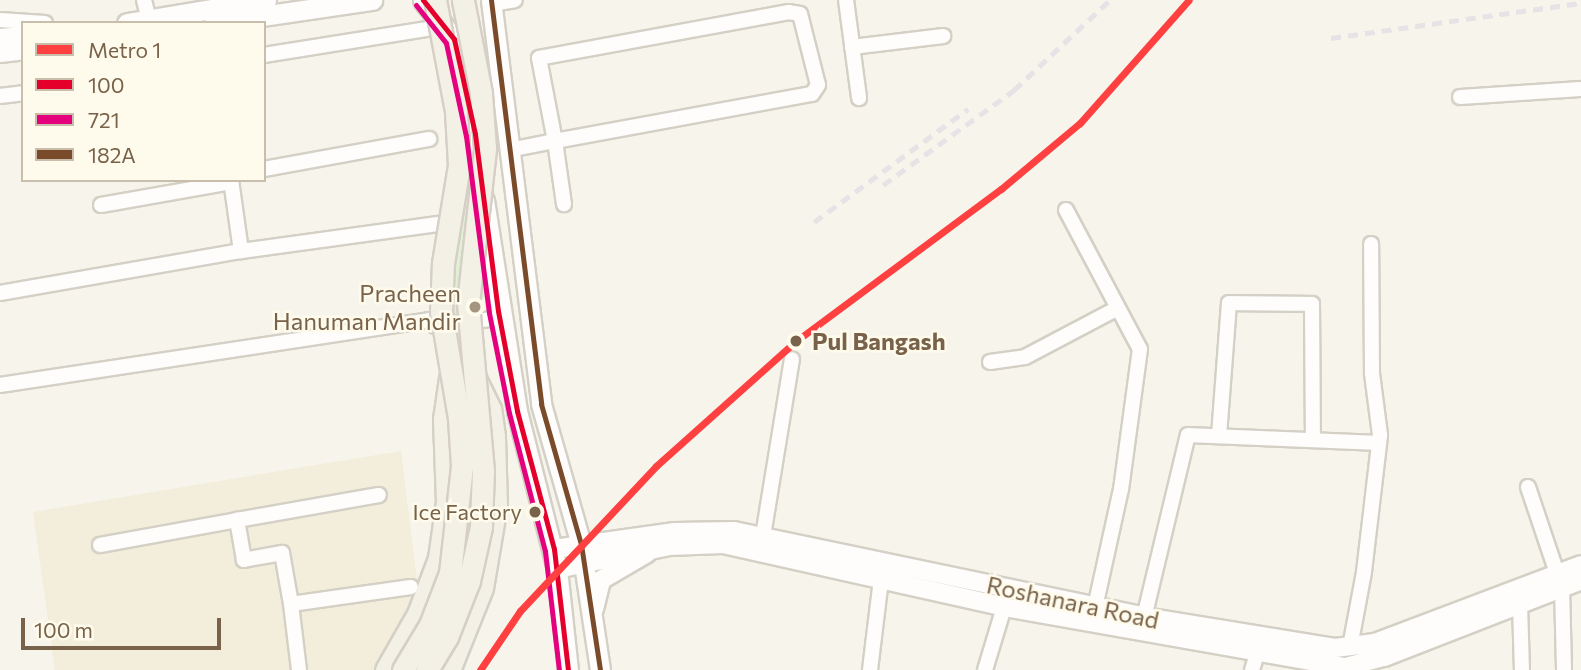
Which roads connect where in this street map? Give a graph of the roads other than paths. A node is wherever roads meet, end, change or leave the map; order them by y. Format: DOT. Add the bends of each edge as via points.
graph roads {
  1 [pos="372,0"];
  2 [pos="423,0"];
  3 [pos="435,0"];
  4 [pos="463,0"];
  5 [pos="515,0"];
  6 [pos="846,0"];
  7 [pos="255,1"];
  8 [pos="491,2"];
  9 [pos="148,6"];
  10 [pos="0,20"];
  11 [pos="21,21"];
  12 [pos="129,21"];
  13 [pos="228,21"];
  14 [pos="446,26"];
  15 [pos="21,36"];
  16 [pos="943,36"];
  17 [pos="0,38"];
  18 [pos="852,47"];
  19 [pos="21,49"];
  20 [pos="0,52"];
  21 [pos="266,55"];
  22 [pos="1581,89"];
  23 [pos="21,93"];
  24 [pos="0,96"];
  25 [pos="1461,97"];
  26 [pos="859,98"];
  27 [pos="429,139"];
  28 [pos="555,141"];
  29 [pos="509,150"];
  30 [pos="266,169"];
  31 [pos="226,182"];
  32 [pos="231,182"];
  33 [pos="564,204"];
  34 [pos="101,205"];
  35 [pos="1066,210"];
  36 [pos="438,224"];
  37 [pos="1371,244"];
  38 [pos="241,251"];
  39 [pos="0,293"];
  40 [pos="1118,308"];
  41 [pos="500,323"];
  42 [pos="792,359"];
  43 [pos="990,362"];
  44 [pos="451,372"];
  45 [pos="475,378"];
  46 [pos="0,385"];
  47 [pos="1219,436"];
  48 [pos="1313,440"];
  49 [pos="1379,443"];
  50 [pos="1528,487"];
  51 [pos="379,495"];
  52 [pos="237,520"];
  53 [pos="763,536"];
  54 [pos="100,545"];
  55 [pos="653,549"];
  56 [pos="583,553"];
  57 [pos="556,559"];
  58 [pos="1581,565"];
  59 [pos="881,579"];
  60 [pos="1560,580"];
  61 [pos="1581,580"];
  62 [pos="411,587"];
  63 [pos="291,604"];
  64 [pos="1520,604"];
  65 [pos="1004,607"];
  66 [pos="1095,607"];
  67 [pos="594,609"];
  68 [pos="1143,623"];
  69 [pos="1350,647"];
  70 [pos="1254,662"];
  71 [pos="1346,668"];
  72 [pos="299,670"];
  73 [pos="386,670"];
  74 [pos="403,670"];
  75 [pos="427,670"];
  76 [pos="449,670"];
  77 [pos="568,670"];
  78 [pos="600,670"];
  79 [pos="870,670"];
  80 [pos="985,670"];
  81 [pos="1522,670"];
  82 [pos="1564,670"];
  1 -- 13 [label="main road"];
  2 -- 14 [label="main road"];
  3 -- 44 [label="main road, bridge" via="456,111 459,165 443,263 441,312"];
  4 -- 45 [label="main road, bridge" via="481,93 485,148 468,303"];
  5 -- 8 [label="street"];
  6 -- 18 [label="street"];
  7 -- 9 [label="main road"];
  8 -- 29 [label="main road"];
  9 -- 12 [label="main road"];
  10 -- 11 [label="street"];
  14 -- 21 [label="street"];
  14 -- 41 [label="main road" via="454,38 475,134"];
  15 -- 17 [label="main road"];
  16 -- 18 [label="street"];
  18 -- 26 [label="street"];
  19 -- 20 [label="main road"];
  22 -- 25 [label="street"];
  23 -- 24 [label="street"];
  27 -- 30 [label="street"];
  28 -- 28 [label="street" via="812,94 818,85 800,14 789,12 539,58"];
  28 -- 29 [label="street"];
  28 -- 33 [label="street"];
  29 -- 56 [label="main road" via="541,404"];
  31 -- 34 [label="street"];
  32 -- 38 [label="street"];
  35 -- 40 [label="street"];
  36 -- 38 [label="street"];
  37 -- 49 [label="street" via="1372,373 1380,411"];
  38 -- 39 [label="street"];
  40 -- 43 [label="street" via="1025,357"];
  40 -- 66 [label="street" via="1140,349 1121,489"];
  41 -- 46 [label="street" via="435,326 429,320"];
  41 -- 57 [label="main road" via="517,411"];
  42 -- 53 [label="street"];
  44 -- 73 [label="main road" via="444,419 447,502 439,558 418,614"];
  44 -- 74 [label="main road, bridge" via="462,466 450,573 430,625"];
  45 -- 75 [label="main road, bridge" via="483,471 481,527 469,581 447,637"];
  45 -- 76 [label="main road" via="490,409 497,475 489,557"];
  47 -- 48 [label="street"];
  47 -- 48 [label="street" via="1229,303 1312,304"];
  47 -- 68 [label="street" via="1188,435"];
  48 -- 49 [label="street"];
  49 -- 69 [label="street"];
  50 -- 60 [label="street"];
  51 -- 52 [label="street"];
  52 -- 54 [label="street"];
  52 -- 63 [label="street" via="244,560 282,553"];
  53 -- 56 [label="street, Roshanara Road" via="710,530"];
  53 -- 66 [label="street, Roshanara Road"];
  55 -- 56 [label="street, Roshanara Road"];
  55 -- 59 [label="street, Roshanara Road" via="723,544"];
  55 -- 67 [label="street" via="601,580"];
  56 -- 57 [label="street, Roshanara Road"];
  56 -- 67 [label="main road"];
  57 -- 77 [label="main road"];
  58 -- 60 [label="street, Roshanara Road"];
  59 -- 65 [label="street, Roshanara Road"];
  59 -- 79 [label="street"];
  60 -- 61 [label="street, Roshanara Road"];
  60 -- 64 [label="street, Roshanara Road"];
  60 -- 69 [label="street, Roshanara Road" via="1376,643"];
  60 -- 82 [label="street"];
  62 -- 63 [label="street"];
  63 -- 72 [label="street"];
  64 -- 71 [label="street, Roshanara Road"];
  64 -- 81 [label="street"];
  65 -- 68 [label="street, Roshanara Road"];
  65 -- 80 [label="street"];
  66 -- 68 [label="street, Roshanara Road"];
  67 -- 78 [label="main road"];
  68 -- 69 [label="street, Roshanara Road"];
  68 -- 70 [label="street, Roshanara Road"];
  70 -- 71 [label="street, Roshanara Road"];
}
